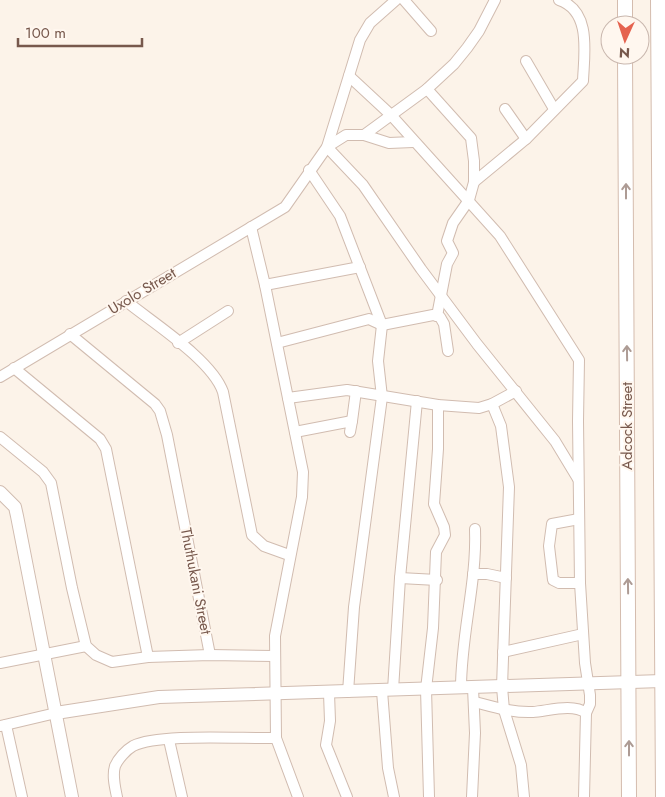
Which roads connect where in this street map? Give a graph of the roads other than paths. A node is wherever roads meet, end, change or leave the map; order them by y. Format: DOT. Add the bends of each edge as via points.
graph roads {
  1 [pos="396,0"];
  2 [pos="404,0"];
  3 [pos="495,0"];
  4 [pos="559,0"];
  5 [pos="625,0"];
  6 [pos="658,0"];
  7 [pos="625,15"];
  8 [pos="431,32"];
  9 [pos="526,61"];
  10 [pos="625,65"];
  11 [pos="349,76"];
  12 [pos="427,89"];
  13 [pos="505,109"];
  14 [pos="554,109"];
  15 [pos="391,115"];
  16 [pos="333,122"];
  17 [pos="360,135"];
  18 [pos="526,139"];
  19 [pos="413,142"];
  20 [pos="327,147"];
  21 [pos="309,170"];
  22 [pos="474,182"];
  23 [pos="469,200"];
  24 [pos="250,227"];
  25 [pos="360,267"];
  26 [pos="265,285"];
  27 [pos="441,295"];
  28 [pos="126,301"];
  29 [pos="228,310"];
  30 [pos="437,316"];
  31 [pos="382,325"];
  32 [pos="70,334"];
  33 [pos="178,343"];
  34 [pos="277,343"];
  35 [pos="448,351"];
  36 [pos="14,368"];
  37 [pos="0,376"];
  38 [pos="356,391"];
  39 [pos="516,391"];
  40 [pos="382,397"];
  41 [pos="288,398"];
  42 [pos="418,401"];
  43 [pos="492,404"];
  44 [pos="438,405"];
  45 [pos="352,421"];
  46 [pos="295,432"];
  47 [pos="350,432"];
  48 [pos="0,437"];
  49 [pos="578,480"];
  50 [pos="0,492"];
  51 [pos="579,520"];
  52 [pos="475,529"];
  53 [pos="289,554"];
  54 [pos="474,574"];
  55 [pos="400,578"];
  56 [pos="506,578"];
  57 [pos="437,580"];
  58 [pos="580,583"];
  59 [pos="583,634"];
  60 [pos="86,646"];
  61 [pos="503,652"];
  62 [pos="44,654"];
  63 [pos="210,655"];
  64 [pos="274,656"];
  65 [pos="148,657"];
  66 [pos="0,663"];
  67 [pos="664,681"];
  68 [pos="629,682"];
  69 [pos="587,683"];
  70 [pos="502,687"];
  71 [pos="467,688"];
  72 [pos="426,689"];
  73 [pos="387,690"];
  74 [pos="348,692"];
  75 [pos="329,693"];
  76 [pos="275,694"];
  77 [pos="475,702"];
  78 [pos="504,710"];
  79 [pos="56,713"];
  80 [pos="586,713"];
  81 [pos="3,726"];
  82 [pos="276,738"];
  83 [pos="169,740"];
  84 [pos="22,797"];
  85 [pos="72,797"];
  86 [pos="117,797"];
  87 [pos="182,797"];
  88 [pos="298,797"];
  89 [pos="347,797"];
  90 [pos="394,797"];
  91 [pos="429,797"];
  92 [pos="472,797"];
  93 [pos="524,797"];
  94 [pos="584,797"];
  95 [pos="629,797"];
  96 [pos="662,797"];
  1 -- 11 [label="street" via="370,23 360,40"];
  2 -- 8 [label="street"];
  3 -- 12 [label="street" via="467,48"];
  4 -- 14 [label="street" via="574,9 582,23 585,36 583,81"];
  5 -- 7 [label="main road"];
  6 -- 67 [label="main road"];
  9 -- 14 [label="street"];
  68 -- 10 [label="main road, Adcock Street, one-way"];
  11 -- 15 [label="street"];
  11 -- 16 [label="street"];
  12 -- 15 [label="street"];
  12 -- 22 [label="street" via="471,138"];
  13 -- 18 [label="street"];
  14 -- 18 [label="street"];
  15 -- 17 [label="street"];
  15 -- 19 [label="street"];
  16 -- 17 [label="street" via="336,127"];
  16 -- 20 [label="street"];
  17 -- 19 [label="street" via="389,144"];
  17 -- 20 [label="street" via="346,135"];
  18 -- 22 [label="street"];
  19 -- 23 [label="street"];
  20 -- 21 [label="street"];
  20 -- 27 [label="street" via="363,185"];
  21 -- 24 [label="street, Uxolo Street" via="285,207"];
  21 -- 25 [label="street" via="340,216"];
  22 -- 23 [label="street"];
  23 -- 27 [label="street" via="453,223 446,241 453,254 447,264"];
  23 -- 49 [label="street" via="500,236 579,360"];
  24 -- 26 [label="street"];
  24 -- 28 [label="street, Uxolo Street"];
  25 -- 26 [label="street"];
  25 -- 31 [label="street"];
  26 -- 34 [label="street"];
  27 -- 30 [label="street"];
  27 -- 39 [label="street"];
  28 -- 32 [label="street, Uxolo Street"];
  28 -- 33 [label="street"];
  29 -- 33 [label="street"];
  30 -- 31 [label="street"];
  30 -- 35 [label="street" via="444,324"];
  31 -- 34 [label="street" via="369,320"];
  31 -- 40 [label="street" via="378,360"];
  32 -- 36 [label="street, Uxolo Street"];
  32 -- 63 [label="street, Thuthukani Street" via="158,408 166,429"];
  33 -- 53 [label="street" via="212,371 219,382 252,536 264,546"];
  34 -- 41 [label="street"];
  36 -- 37 [label="street, Uxolo Street"];
  36 -- 65 [label="street" via="100,439 106,448"];
  38 -- 40 [label="street"];
  38 -- 41 [label="street" via="340,390"];
  38 -- 45 [label="street"];
  39 -- 43 [label="street"];
  39 -- 49 [label="street" via="555,442"];
  40 -- 42 [label="street"];
  40 -- 74 [label="street" via="354,607"];
  41 -- 46 [label="street"];
  42 -- 44 [label="street"];
  42 -- 55 [label="street"];
  43 -- 44 [label="street" via="479,408"];
  43 -- 56 [label="street" via="501,426 509,487"];
  44 -- 57 [label="street" via="434,500 445,531 436,552"];
  45 -- 46 [label="street"];
  45 -- 47 [label="street"];
  46 -- 53 [label="street" via="303,488"];
  48 -- 60 [label="street" via="43,472 51,483"];
  49 -- 51 [label="street"];
  50 -- 62 [label="street" via="15,507"];
  51 -- 58 [label="street"];
  51 -- 58 [label="street" via="552,524 549,546 552,580"];
  52 -- 54 [label="street"];
  53 -- 64 [label="street" via="276,625"];
  54 -- 56 [label="street"];
  54 -- 71 [label="street" via="462,649"];
  55 -- 57 [label="street"];
  55 -- 73 [label="street"];
  56 -- 61 [label="street"];
  57 -- 72 [label="street"];
  58 -- 59 [label="street"];
  59 -- 61 [label="street"];
  59 -- 69 [label="street"];
  60 -- 62 [label="street"];
  60 -- 65 [label="street" via="112,662"];
  61 -- 70 [label="street"];
  62 -- 66 [label="street"];
  62 -- 79 [label="street"];
  63 -- 64 [label="street"];
  63 -- 65 [label="street"];
  64 -- 76 [label="street"];
  67 -- 68 [label="street"];
  67 -- 96 [label="main road"];
  68 -- 69 [label="street"];
  95 -- 68 [label="main road, Adcock Street, one-way"];
  69 -- 70 [label="street"];
  69 -- 80 [label="street" via="590,704"];
  70 -- 71 [label="street"];
  70 -- 78 [label="street"];
  71 -- 72 [label="street"];
  71 -- 77 [label="street"];
  72 -- 73 [label="street"];
  72 -- 91 [label="street"];
  73 -- 74 [label="street"];
  73 -- 90 [label="street" via="388,768"];
  74 -- 75 [label="street"];
  75 -- 76 [label="street"];
  75 -- 89 [label="street" via="330,721 326,745"];
  76 -- 79 [label="street" via="159,697"];
  76 -- 82 [label="street"];
  77 -- 78 [label="street"];
  77 -- 92 [label="street"];
  78 -- 80 [label="street" via="530,712 578,708"];
  78 -- 93 [label="street" via="520,765"];
  79 -- 81 [label="street"];
  79 -- 85 [label="street"];
  80 -- 94 [label="street"];
  81 -- 84 [label="street"];
  82 -- 83 [label="street"];
  82 -- 88 [label="street"];
  83 -- 86 [label="street" via="130,748 115,767"];
  83 -- 87 [label="street"];
}
